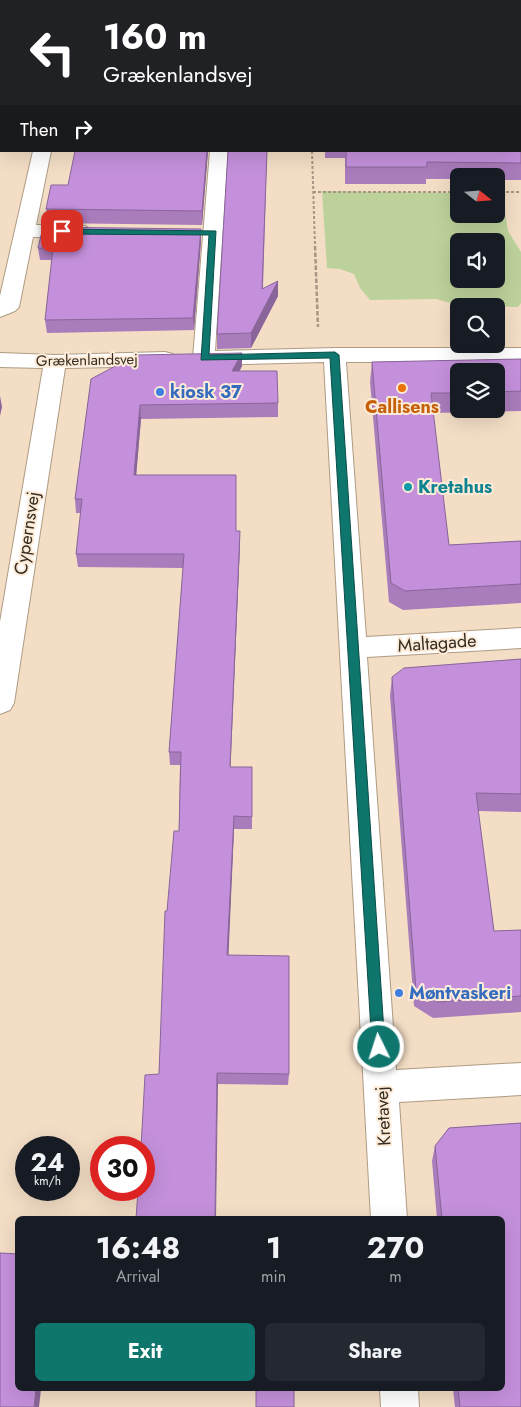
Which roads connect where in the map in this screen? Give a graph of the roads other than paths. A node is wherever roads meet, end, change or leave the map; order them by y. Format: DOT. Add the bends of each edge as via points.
graph roads {
  1 [pos="42,152"];
  2 [pos="219,152"];
  3 [pos="24,231"];
  4 [pos="94,232"];
  5 [pos="0,311"];
  6 [pos="327,355"];
  7 [pos="521,355"];
  8 [pos="204,358"];
  9 [pos="0,360"];
  10 [pos="55,362"];
  11 [pos="521,638"];
  12 [pos="354,648"];
  13 [pos="0,703"];
  14 [pos="521,1079"];
  15 [pos="381,1087"];
  16 [pos="389,1216"];
  17 [pos="399,1391"];
  18 [pos="400,1407"];
  1 -- 3 [label="street"];
  2 -- 8 [label="street" via="203,233"];
  3 -- 4 [label="street"];
  3 -- 5 [label="street" via="8,307"];
  6 -- 7 [label="street, Grækenlandsvej"];
  6 -- 8 [label="street, Grækenlandsvej"];
  6 -- 12 [label="street, Kretavej"];
  8 -- 10 [label="street, Grækenlandsvej"];
  9 -- 10 [label="street, Grækenlandsvej"];
  10 -- 13 [label="street, Cypernsvej"];
  11 -- 12 [label="street, Maltagade"];
  12 -- 15 [label="street, Kretavej"];
  14 -- 15 [label="street"];
  15 -- 16 [label="street, Kretavej"];
  17 -- 18 [label="street"];
}
